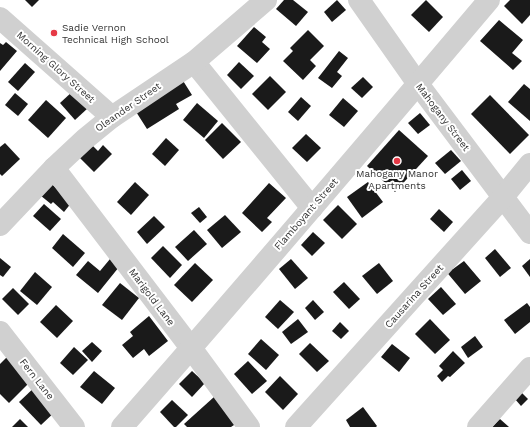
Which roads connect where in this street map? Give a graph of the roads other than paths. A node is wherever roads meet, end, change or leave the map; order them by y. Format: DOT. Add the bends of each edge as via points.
graph roads {
  1 [pos="266,0"];
  2 [pos="359,0"];
  3 [pos="489,0"];
  4 [pos="0,18"];
  5 [pos="194,62"];
  6 [pos="418,84"];
  7 [pos="112,117"];
  8 [pos="530,164"];
  9 [pos="54,168"];
  10 [pos="503,197"];
  11 [pos="312,208"];
  12 [pos="2,220"];
  13 [pos="530,232"];
  14 [pos="0,332"];
  15 [pos="191,348"];
  16 [pos="530,368"];
  17 [pos="74,427"];
  18 [pos="122,427"];
  19 [pos="249,427"];
  20 [pos="296,427"];
  21 [pos="478,427"];
  1 -- 5 [label="street, Oleander Street"];
  2 -- 6 [label="street, Mahogany Street"];
  3 -- 6 [label="street, Flamboyant Street"];
  4 -- 7 [label="street, Morning Glory Street"];
  5 -- 7 [label="street, Oleander Street"];
  5 -- 11 [label="street"];
  6 -- 10 [label="street, Mahogany Street"];
  6 -- 11 [label="street, Flamboyant Street"];
  7 -- 9 [label="street, Oleander Street"];
  8 -- 10 [label="street, Causarina Street"];
  9 -- 12 [label="street, Oleander Street"];
  9 -- 15 [label="street, Marigold Lane"];
  10 -- 13 [label="street, Mahogany Street"];
  10 -- 20 [label="street, Causarina Street"];
  11 -- 15 [label="street, Flamboyant Street"];
  14 -- 17 [label="street, Fern Lane"];
  15 -- 18 [label="street, Flamboyant Street"];
  15 -- 19 [label="street, Marigold Lane"];
  16 -- 21 [label="street"];
}
